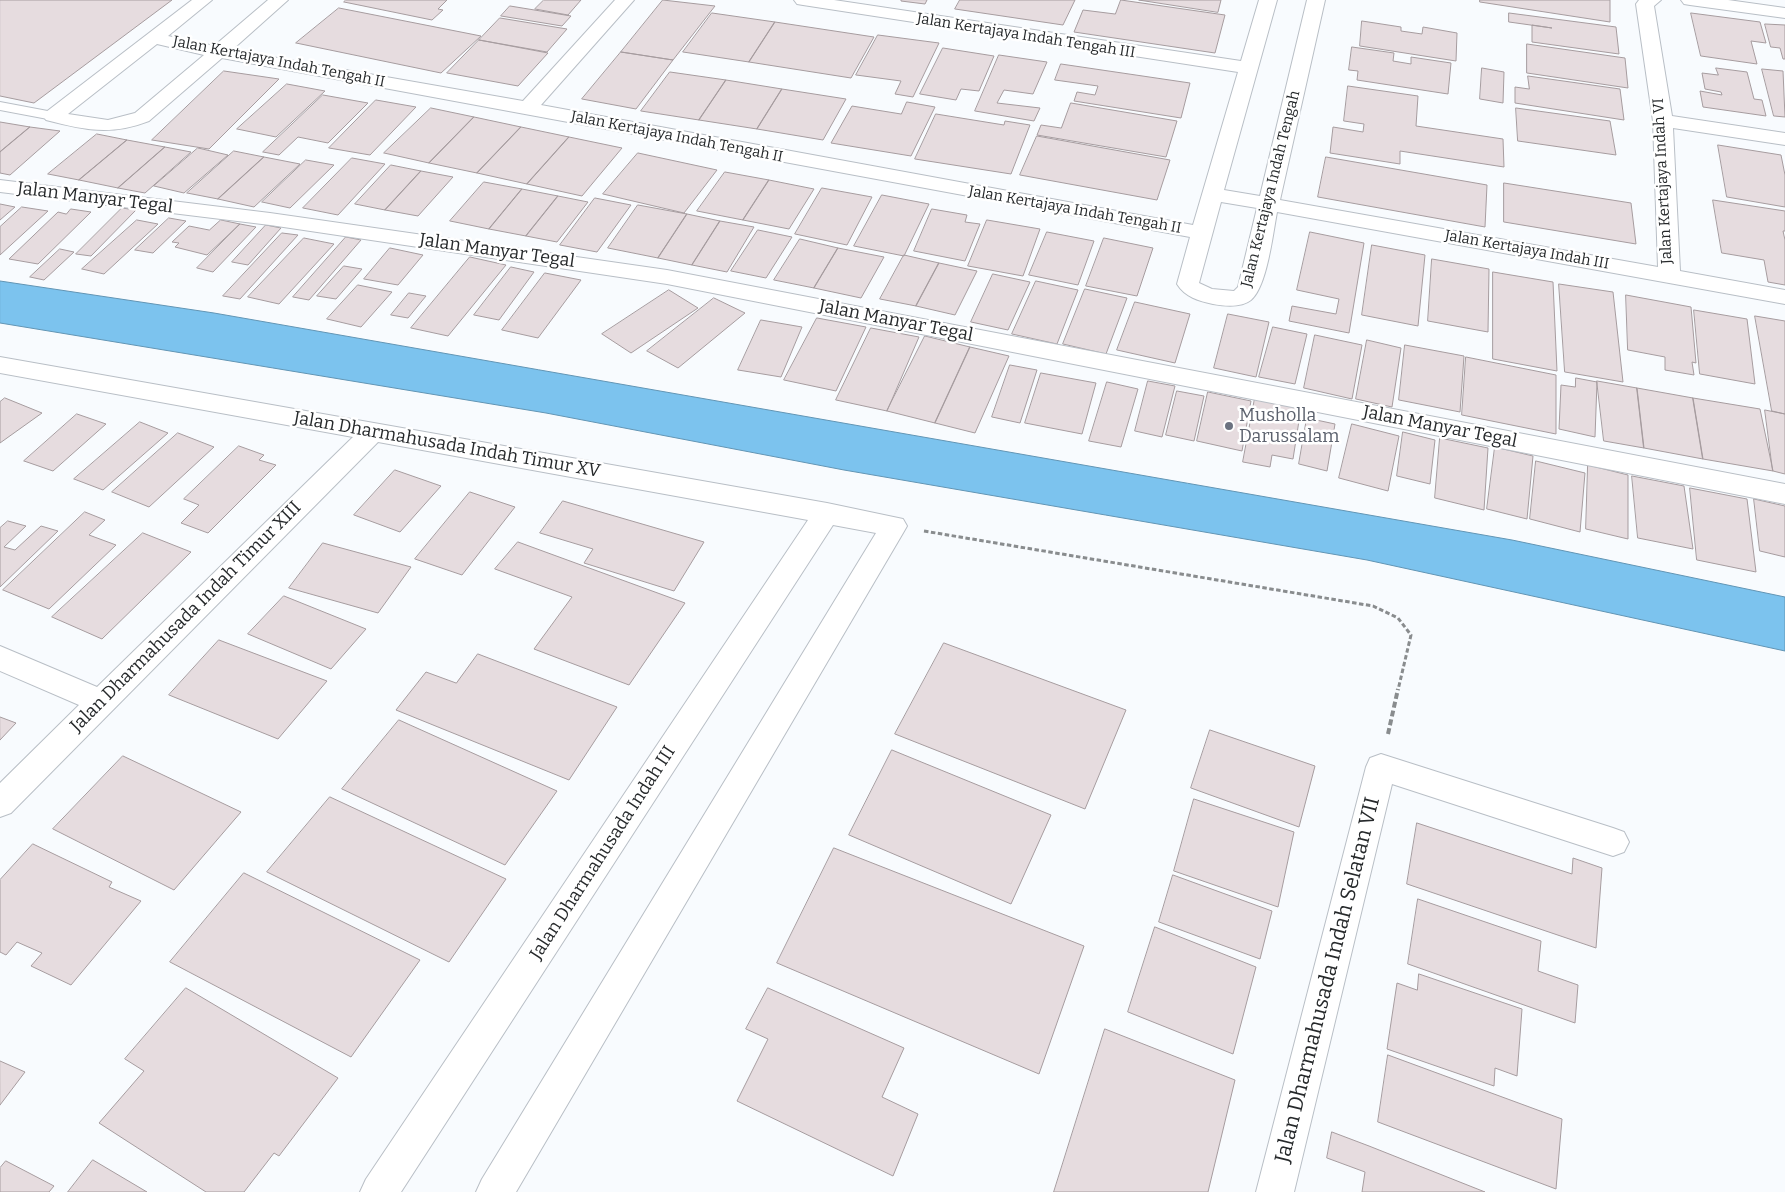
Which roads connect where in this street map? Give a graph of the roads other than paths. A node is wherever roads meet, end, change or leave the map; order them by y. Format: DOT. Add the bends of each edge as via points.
graph roads {
  1 [pos="203,0"];
  2 [pos="279,0"];
  3 [pos="625,0"];
  4 [pos="803,0"];
  5 [pos="1268,0"];
  6 [pos="1316,0"];
  7 [pos="1652,0"];
  8 [pos="1690,0"];
  9 [pos="1785,13"];
  10 [pos="153,38"];
  11 [pos="217,51"];
  12 [pos="1249,68"];
  13 [pos="0,106"];
  14 [pos="528,108"];
  15 [pos="53,116"];
  16 [pos="1663,121"];
  17 [pos="1785,139"];
  18 [pos="0,186"];
  19 [pos="1213,194"];
  20 [pos="1270,204"];
  21 [pos="1201,233"];
  22 [pos="1669,276"];
  23 [pos="1785,297"];
  24 [pos="0,365"];
  25 [pos="373,432"];
  26 [pos="1785,494"];
  27 [pos="827,513"];
  28 [pos="0,658"];
  29 [pos="101,702"];
  30 [pos="0,803"];
  31 [pos="1614,842"];
  32 [pos="380,1192"];
  33 [pos="495,1192"];
  34 [pos="1275,1192"];
  1 -- 10 [label="street"];
  2 -- 11 [label="street"];
  3 -- 14 [label="street"];
  4 -- 12 [label="street, Jalan Kertajaya Indah Tengah III"];
  5 -- 12 [label="street, Jalan Kertajaya Indah Tengah"];
  6 -- 20 [label="street, Jalan Kertajaya Indah Tengah"];
  7 -- 16 [label="street, Jalan Kertajaya Indah VI" via="1645,4"];
  8 -- 9 [label="street"];
  10 -- 11 [label="street, Jalan Kertajaya Indah Tengah II"];
  10 -- 15 [label="street"];
  11 -- 14 [label="street, Jalan Kertajaya Indah Tengah II"];
  11 -- 15 [label="street" via="142,117 127,124 106,128"];
  12 -- 19 [label="street, Jalan Kertajaya Indah Tengah"];
  13 -- 15 [label="lane"];
  14 -- 21 [label="street, Jalan Kertajaya Indah Tengah II"];
  16 -- 17 [label="street"];
  16 -- 22 [label="street, Jalan Kertajaya Indah VI"];
  18 -- 26 [label="street, Jalan Manyar Tegal" via="270,219 667,277"];
  19 -- 20 [label="street, Jalan Kertajaya Indah III"];
  19 -- 21 [label="street, Jalan Kertajaya Indah Tengah"];
  20 -- 21 [label="street, Jalan Kertajaya Indah Tengah" via="1249,288 1238,298 1196,291 1188,284"];
  20 -- 22 [label="street, Jalan Kertajaya Indah III"];
  22 -- 23 [label="street, Jalan Kertajaya Indah III"];
  24 -- 25 [label="street, Jalan Dharmahusada Indah Timur XV"];
  25 -- 27 [label="street, Jalan Dharmahusada Indah Timur XV"];
  25 -- 29 [label="street, Jalan Dharmahusada Indah Timur XIII"];
  27 -- 32 [label="street, Jalan Dharmahusada Indah III"];
  27 -- 33 [label="street, Jalan Dharmahusada Indah Timur XV" via="894,526"];
  28 -- 29 [label="street"];
  29 -- 30 [label="street, Jalan Dharmahusada Indah Timur XIII"];
  31 -- 34 [label="street, Jalan Dharmahusada Indah Selatan VII" via="1381,768"];
}
